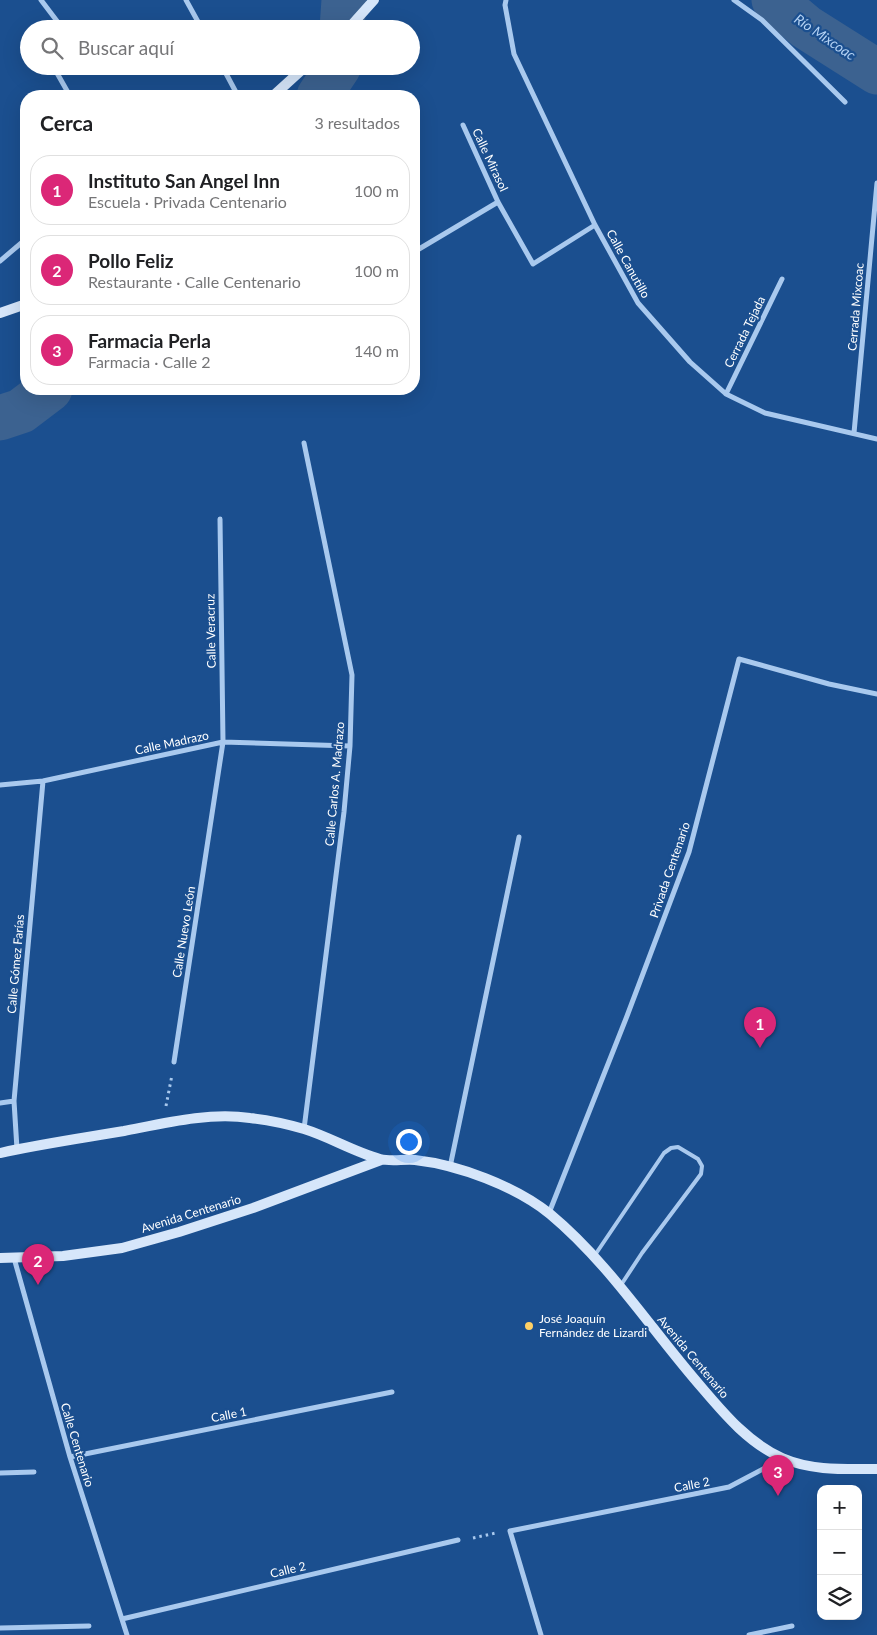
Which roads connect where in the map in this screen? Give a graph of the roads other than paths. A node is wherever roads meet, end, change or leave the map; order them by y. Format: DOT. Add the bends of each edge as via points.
graph roads {
  1 [pos="41,0"];
  2 [pos="186,0"];
  3 [pos="374,0"];
  4 [pos="506,0"];
  5 [pos="734,0"];
  6 [pos="56,20"];
  7 [pos="197,20"];
  8 [pos="356,20"];
  9 [pos="58,75"];
  10 [pos="227,75"];
  11 [pos="296,75"];
  12 [pos="67,90"];
  13 [pos="235,90"];
  14 [pos="280,90"];
  15 [pos="845,102"];
  16 [pos="463,125"];
  17 [pos="877,184"];
  18 [pos="498,202"];
  19 [pos="595,225"];
  20 [pos="20,244"];
  21 [pos="420,248"];
  22 [pos="0,262"];
  23 [pos="782,279"];
  24 [pos="20,306"];
  25 [pos="0,313"];
  26 [pos="726,394"];
  27 [pos="854,433"];
  28 [pos="877,439"];
  29 [pos="304,443"];
  30 [pos="220,519"];
  31 [pos="877,694"];
  32 [pos="222,742"];
  33 [pos="350,746"];
  34 [pos="43,781"];
  35 [pos="0,785"];
  36 [pos="519,837"];
  37 [pos="174,1062"];
  38 [pos="14,1101"];
  39 [pos="0,1103"];
  40 [pos="304,1129"];
  41 [pos="17,1149"];
  42 [pos="0,1153"];
  43 [pos="381,1160"];
  44 [pos="450,1167"];
  45 [pos="549,1214"];
  46 [pos="594,1256"];
  47 [pos="0,1258"];
  48 [pos="14,1258"];
  49 [pos="620,1287"];
  50 [pos="392,1392"];
  51 [pos="70,1457"];
  52 [pos="783,1458"];
  53 [pos="877,1469"];
  54 [pos="34,1472"];
  55 [pos="0,1473"];
  56 [pos="458,1540"];
  57 [pos="122,1619"];
  58 [pos="89,1626"];
  59 [pos="792,1626"];
  60 [pos="0,1628"];
  61 [pos="127,1635"];
  62 [pos="541,1635"];
  63 [pos="749,1635"];
  1 -- 6 [label="street"];
  2 -- 7 [label="street"];
  3 -- 8 [label="main road"];
  4 -- 19 [label="street, Calle Canutillo" via="514,54"];
  5 -- 15 [label="street" via="762,20"];
  9 -- 12 [label="street"];
  10 -- 13 [label="street"];
  11 -- 14 [label="main road"];
  16 -- 18 [label="street, Calle Mirasol"];
  17 -- 27 [label="street, Cerrada Mixcoac"];
  18 -- 19 [label="street, Calle Mirasol" via="533,264"];
  18 -- 21 [label="street, Calle Mirasol"];
  19 -- 26 [label="street, Calle Canutillo" via="638,303 690,362"];
  20 -- 22 [label="street"];
  23 -- 26 [label="street, Cerrada Tejada"];
  24 -- 25 [label="main road"];
  26 -- 27 [label="street, Calle Canutillo" via="765,413"];
  27 -- 28 [label="street, Calle Canutillo"];
  29 -- 33 [label="street, Calle Carlos A. Madrazo" via="352,675"];
  30 -- 32 [label="street, Calle Veracruz"];
  31 -- 45 [label="street, Privada Centenario" via="739,659 689,852"];
  32 -- 33 [label="street, Calle Madrazo"];
  32 -- 34 [label="street, Calle Madrazo"];
  32 -- 37 [label="street, Calle Nuevo León"];
  33 -- 40 [label="street, Calle Carlos A. Madrazo"];
  34 -- 35 [label="street, Calle Madrazo"];
  34 -- 38 [label="street, Calle Gómez Farías"];
  36 -- 44 [label="street"];
  38 -- 39 [label="street"];
  38 -- 41 [label="street, Calle Gómez Farías"];
  40 -- 41 [label="main road, Avenida Centenario" via="248,1118 212,1117"];
  40 -- 43 [label="main road, Avenida Centenario"];
  41 -- 42 [label="main road, Avenida Centenario"];
  43 -- 44 [label="main road, Avenida Centenario" via="414,1160"];
  43 -- 48 [label="main road, Avenida Centenario" via="253,1208 122,1248 63,1256"];
  44 -- 45 [label="main road, Avenida Centenario" via="519,1194"];
  45 -- 46 [label="main road, Avenida Centenario"];
  46 -- 49 [label="main road, Avenida Centenario"];
  46 -- 49 [label="lane" via="664,1153 678,1147 698,1159 702,1166 701,1174"];
  47 -- 48 [label="main road, Avenida Centenario"];
  48 -- 51 [label="street, Calle Centenario"];
  49 -- 52 [label="main road, Avenida Centenario" via="724,1414 749,1438"];
  50 -- 51 [label="street, Calle 1"];
  51 -- 57 [label="street, Calle Centenario"];
  52 -- 53 [label="main road, Avenida Centenario" via="818,1468"];
  52 -- 62 [label="street, Calle 2" via="730,1487 510,1531"];
  54 -- 55 [label="street"];
  56 -- 57 [label="street, Calle 2"];
  57 -- 61 [label="street, Calle Centenario"];
  58 -- 60 [label="street"];
  59 -- 63 [label="street"];
}
